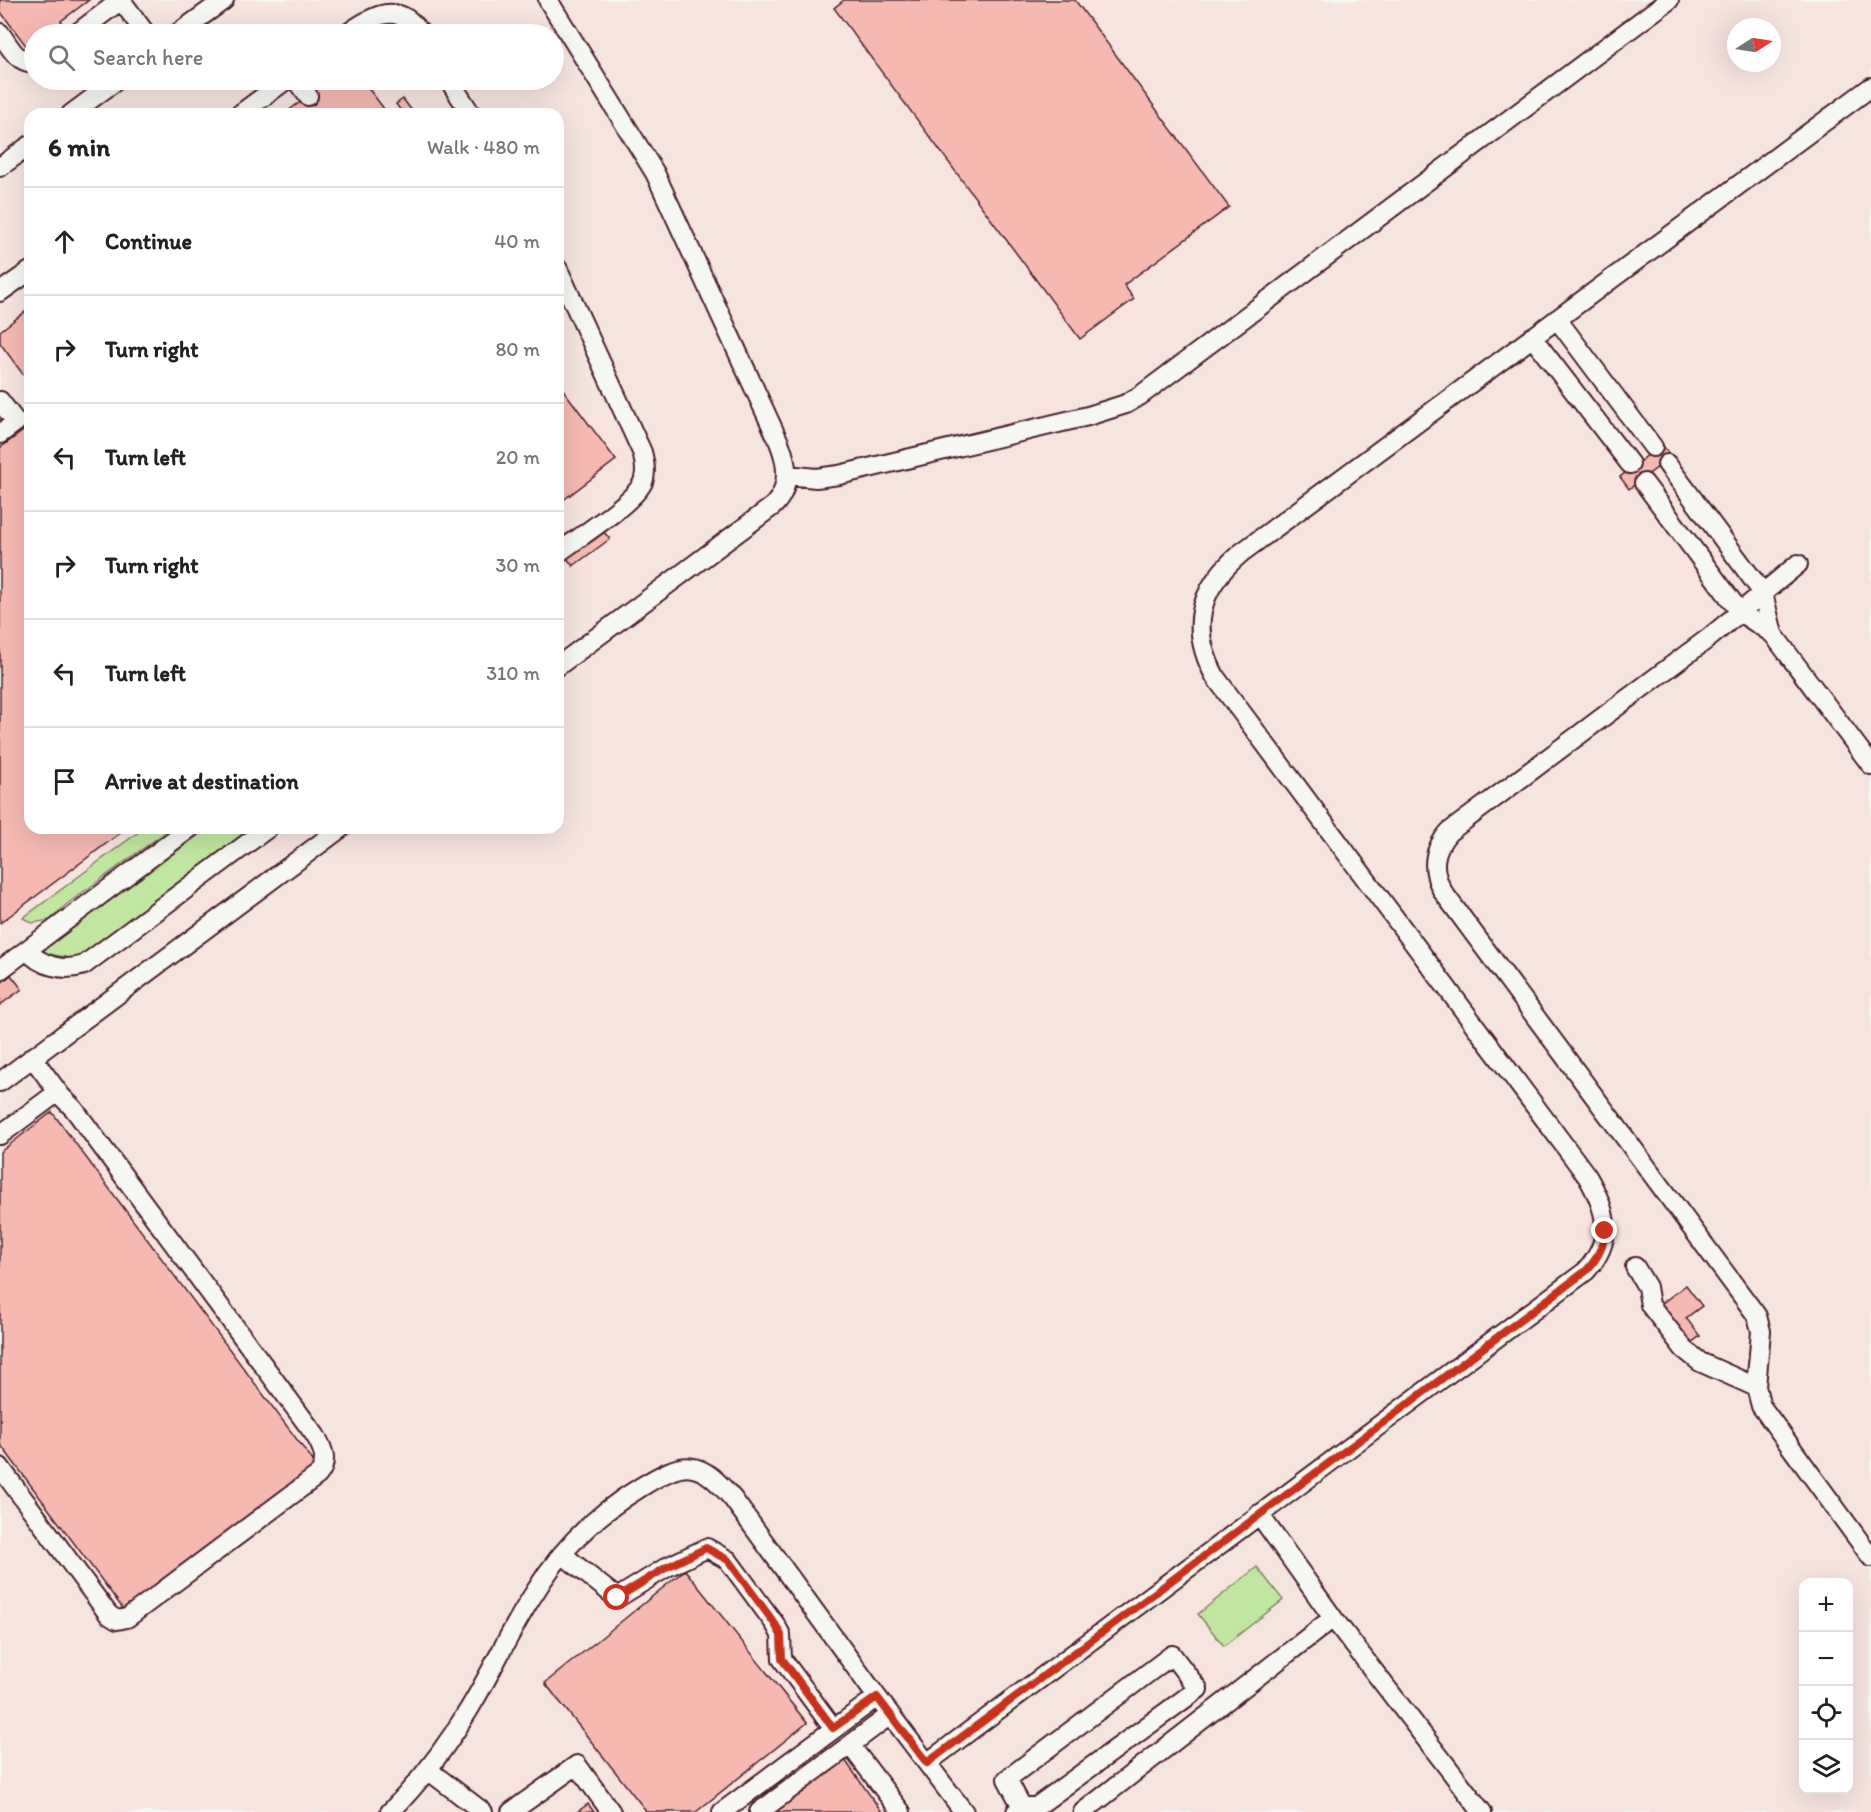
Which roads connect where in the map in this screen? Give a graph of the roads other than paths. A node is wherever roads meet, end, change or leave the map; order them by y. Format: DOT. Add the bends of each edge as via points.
graph roads {
  1 [pos="121,0"];
  2 [pos="224,0"];
  3 [pos="548,0"];
  4 [pos="1669,0"];
  5 [pos="89,24"];
  6 [pos="139,24"];
  7 [pos="191,24"];
  8 [pos="360,24"];
  9 [pos="413,24"];
  10 [pos="563,24"];
  11 [pos="564,26"];
  12 [pos="0,33"];
  13 [pos="24,61"];
  14 [pos="1871,87"];
  15 [pos="103,90"];
  16 [pos="273,90"];
  17 [pos="304,90"];
  18 [pos="455,90"];
  19 [pos="308,96"];
  20 [pos="79,108"];
  21 [pos="250,108"];
  22 [pos="467,108"];
  23 [pos="24,149"];
  24 [pos="0,167"];
  25 [pos="24,276"];
  26 [pos="564,282"];
  27 [pos="0,292"];
  28 [pos="1557,319"];
  29 [pos="1532,337"];
  30 [pos="0,401"];
  31 [pos="0,434"];
  32 [pos="1653,447"];
  33 [pos="1630,464"];
  34 [pos="1666,464"];
  35 [pos="787,476"];
  36 [pos="1644,483"];
  37 [pos="564,548"];
  38 [pos="1798,564"];
  39 [pos="1763,593"];
  40 [pos="1740,612"];
  41 [pos="1773,634"];
  42 [pos="564,662"];
  43 [pos="1871,765"];
  44 [pos="182,834"];
  45 [pos="260,834"];
  46 [pos="333,834"];
  47 [pos="27,950"];
  48 [pos="0,970"];
  49 [pos="32,1058"];
  50 [pos="0,1082"];
  51 [pos="58,1092"];
  52 [pos="0,1135"];
  53 [pos="1635,1267"];
  54 [pos="1756,1387"];
  55 [pos="0,1467"];
  56 [pos="1258,1514"];
  57 [pos="562,1554"];
  58 [pos="1871,1557"];
  59 [pos="1333,1618"];
  60 [pos="877,1697"];
  61 [pos="890,1715"];
  62 [pos="833,1728"];
  63 [pos="850,1745"];
  64 [pos="927,1763"];
  65 [pos="428,1770"];
  66 [pos="1019,1810"];
  67 [pos="390,1812"];
  68 [pos="483,1812"];
  69 [pos="511,1812"];
  70 [pos="611,1812"];
  71 [pos="722,1812"];
  72 [pos="759,1812"];
  73 [pos="901,1812"];
  74 [pos="964,1812"];
  75 [pos="1083,1812"];
  76 [pos="1482,1812"];
  1 -- 5 [label="street"];
  1 -- 6 [label="street"];
  2 -- 7 [label="street"];
  3 -- 10 [label="street"];
  4 -- 35 [label="street" via="1126,404 839,475"];
  8 -- 9 [label="street" via="389,13"];
  11 -- 35 [label="street" via="655,173 779,442"];
  12 -- 13 [label="street"];
  14 -- 28 [label="street"];
  15 -- 20 [label="street"];
  16 -- 21 [label="street"];
  17 -- 19 [label="street"];
  18 -- 22 [label="street"];
  23 -- 24 [label="street"];
  25 -- 27 [label="street"];
  26 -- 37 [label="street" via="642,452 645,467 642,484 628,500"];
  28 -- 29 [label="street"];
  28 -- 32 [label="street"];
  29 -- 33 [label="street"];
  29 -- 56 [label="street" via="1227,565 1210,585 1202,611 1201,640 1216,678 1587,1176 1604,1211 1603,1245 1586,1271"];
  30 -- 31 [label="street" via="16,422"];
  34 -- 39 [label="street"];
  35 -- 42 [label="street" via="782,495 773,506"];
  36 -- 40 [label="street"];
  38 -- 39 [label="street"];
  39 -- 40 [label="street"];
  39 -- 41 [label="street"];
  40 -- 41 [label="street"];
  40 -- 54 [label="street" via="1449,832 1438,846 1434,863 1443,892 1757,1316 1761,1331"];
  41 -- 43 [label="street"];
  44 -- 47 [label="street"];
  45 -- 47 [label="street" via="84,965 68,968 42,964"];
  46 -- 49 [label="street"];
  47 -- 48 [label="street"];
  49 -- 50 [label="street"];
  49 -- 51 [label="street"];
  51 -- 52 [label="street"];
  51 -- 55 [label="street" via="315,1435 325,1460 318,1475 127,1618 117,1620 109,1615"];
  53 -- 54 [label="street" via="1647,1287 1650,1305 1684,1349 1700,1362"];
  54 -- 58 [label="street" via="1765,1414"];
  56 -- 59 [label="street"];
  56 -- 64 [label="street"];
  57 -- 60 [label="street" via="597,1519 634,1491 678,1468 700,1469 721,1484 733,1499"];
  57 -- 62 [label="street" via="617,1598 706,1548 728,1560 775,1624 781,1635 782,1659"];
  57 -- 65 [label="street" via="535,1591 478,1695"];
  59 -- 75 [label="street"];
  59 -- 76 [label="street"];
  60 -- 61 [label="street"];
  60 -- 62 [label="street"];
  61 -- 63 [label="street"];
  61 -- 64 [label="street"];
  62 -- 71 [label="street"];
  63 -- 72 [label="street"];
  63 -- 73 [label="street"];
  64 -- 74 [label="street"];
  65 -- 67 [label="street"];
  65 -- 68 [label="street"];
  66 -- 66 [label="street" via="1007,1779 1172,1655 1198,1689 1036,1807"];
  69 -- 70 [label="street" via="577,1765"];
}
